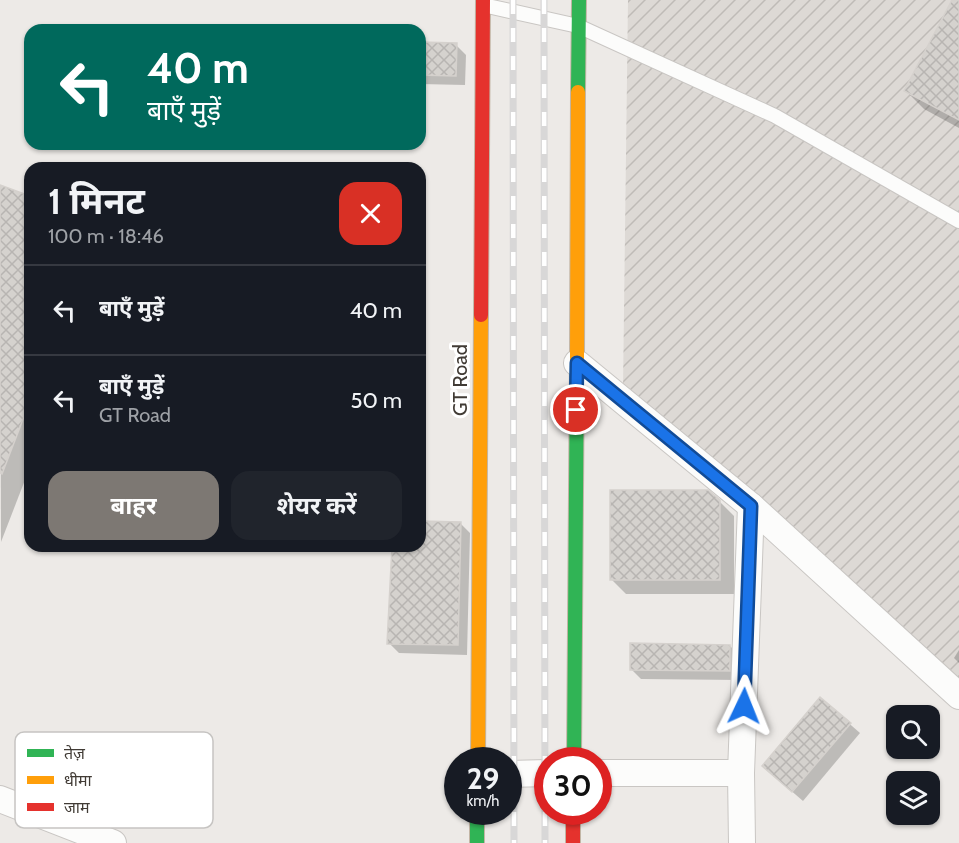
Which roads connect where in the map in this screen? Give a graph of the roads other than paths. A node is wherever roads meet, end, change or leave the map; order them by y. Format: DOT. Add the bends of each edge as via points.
graph roads {
  1 [pos="579,0"];
  2 [pos="483,3"];
  3 [pos="579,26"];
  4 [pos="959,221"];
  5 [pos="577,363"];
  6 [pos="751,506"];
  7 [pos="959,696"];
  8 [pos="478,747"];
  9 [pos="574,747"];
  10 [pos="612,773"];
  11 [pos="741,773"];
  12 [pos="0,799"];
  13 [pos="15,805"];
  14 [pos="477,825"];
  15 [pos="573,825"];
  16 [pos="74,828"];
  17 [pos="113,843"];
  18 [pos="477,843"];
  19 [pos="573,843"];
  20 [pos="742,843"];
  1 -- 3 [label="highway"];
  2 -- 3 [label="lane"];
  2 -- 8 [label="highway, GT Road"];
  3 -- 4 [label="lane" via="775,116"];
  3 -- 5 [label="highway"];
  5 -- 6 [label="street"];
  5 -- 9 [label="highway"];
  6 -- 7 [label="street"];
  6 -- 11 [label="street"];
  10 -- 11 [label="street"];
  11 -- 20 [label="street"];
  12 -- 13 [label="street"];
  14 -- 18 [label="highway"];
  15 -- 19 [label="highway"];
  16 -- 17 [label="street"];
}
